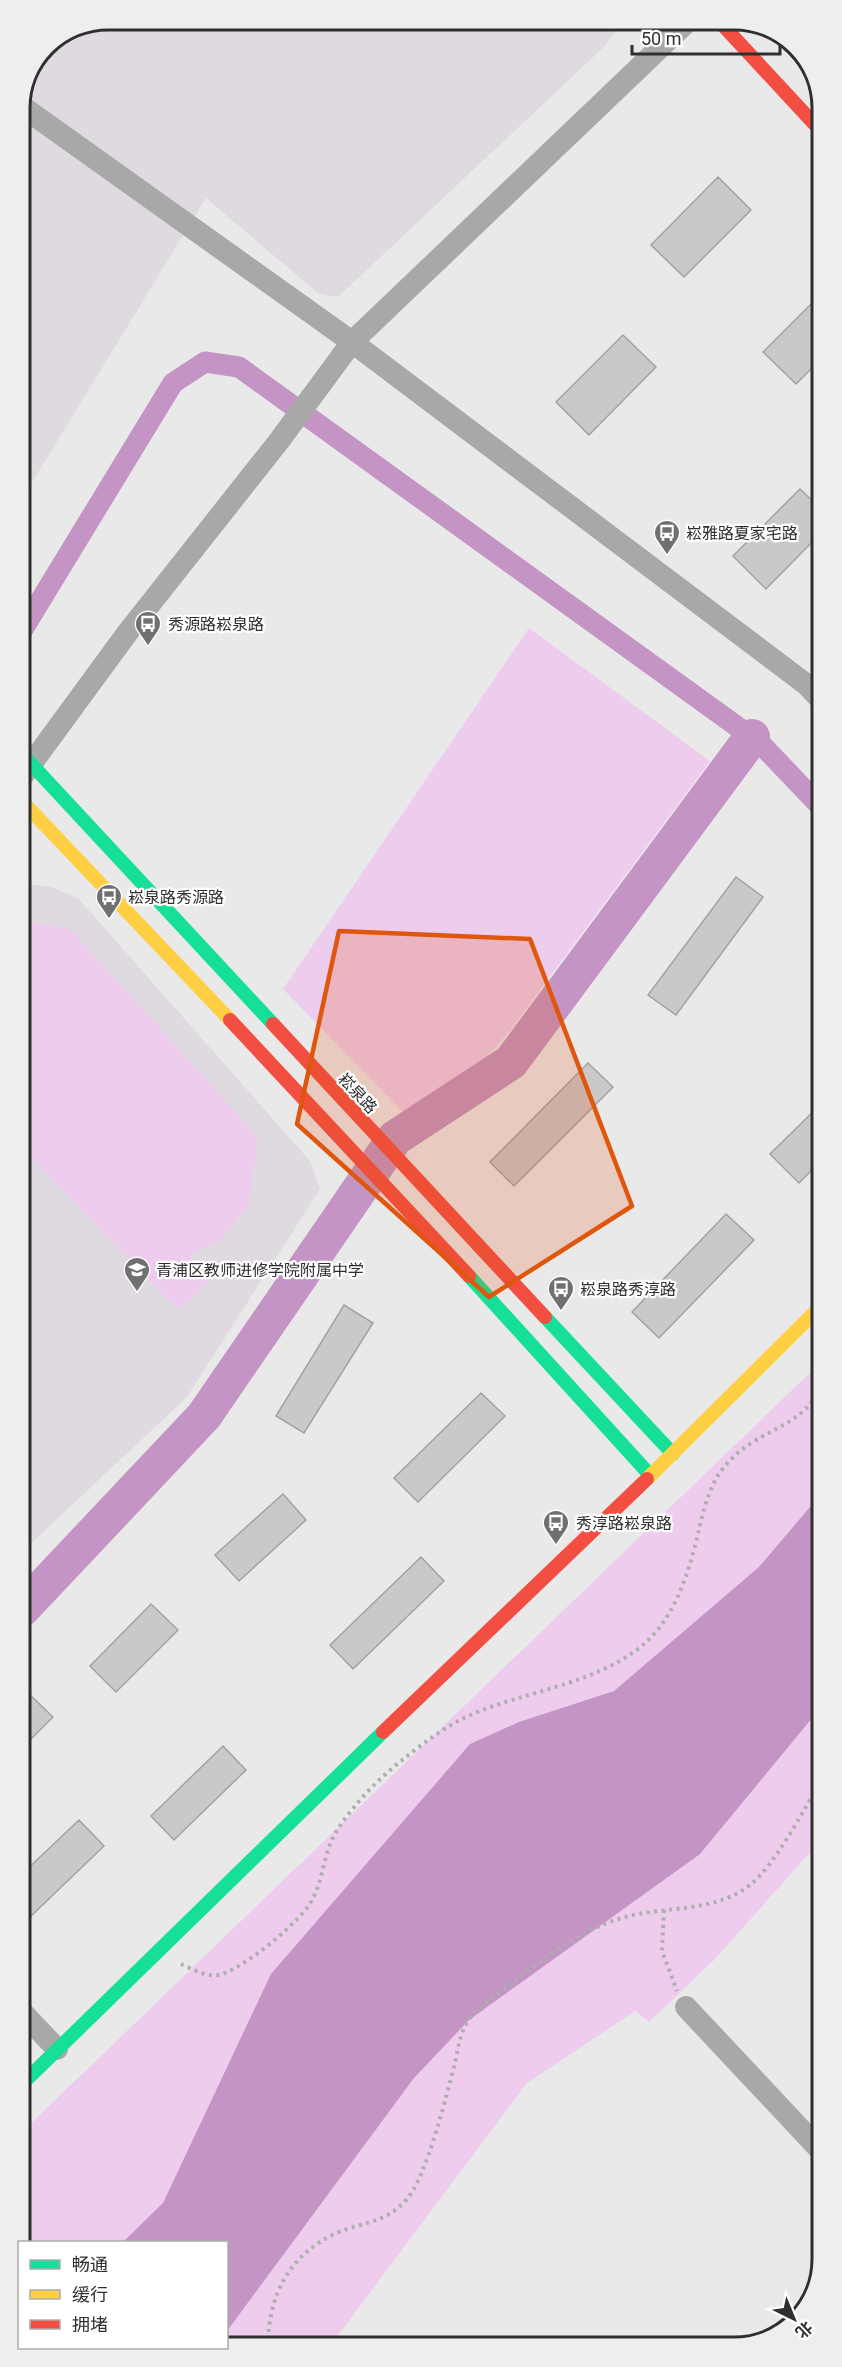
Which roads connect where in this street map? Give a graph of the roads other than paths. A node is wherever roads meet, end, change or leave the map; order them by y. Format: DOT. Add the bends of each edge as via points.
graph roads {
  1 [pos="679,30"];
  2 [pos="727,30"];
  3 [pos="30,112"];
  4 [pos="812,121"];
  5 [pos="351,342"];
  6 [pos="812,682"];
  7 [pos="30,757"];
  8 [pos="30,771"];
  9 [pos="30,809"];
  10 [pos="812,1315"];
  11 [pos="673,1454"];
  12 [pos="650,1475"];
  13 [pos="686,2007"];
  14 [pos="30,2020"];
  15 [pos="57,2049"];
  16 [pos="30,2076"];
  17 [pos="812,2141"];
  1 -- 5 [label="street"];
  2 -- 4 [label="street"];
  3 -- 5 [label="street"];
  5 -- 6 [label="street"];
  5 -- 7 [label="street" via="279,441"];
  8 -- 11 [label="street, 崧泉路"];
  9 -- 12 [label="street" via="395,1194"];
  10 -- 11 [label="street"];
  11 -- 12 [label="street"];
  12 -- 15 [label="street"];
  13 -- 17 [label="street"];
  14 -- 15 [label="street"];
  15 -- 16 [label="street"];
}
